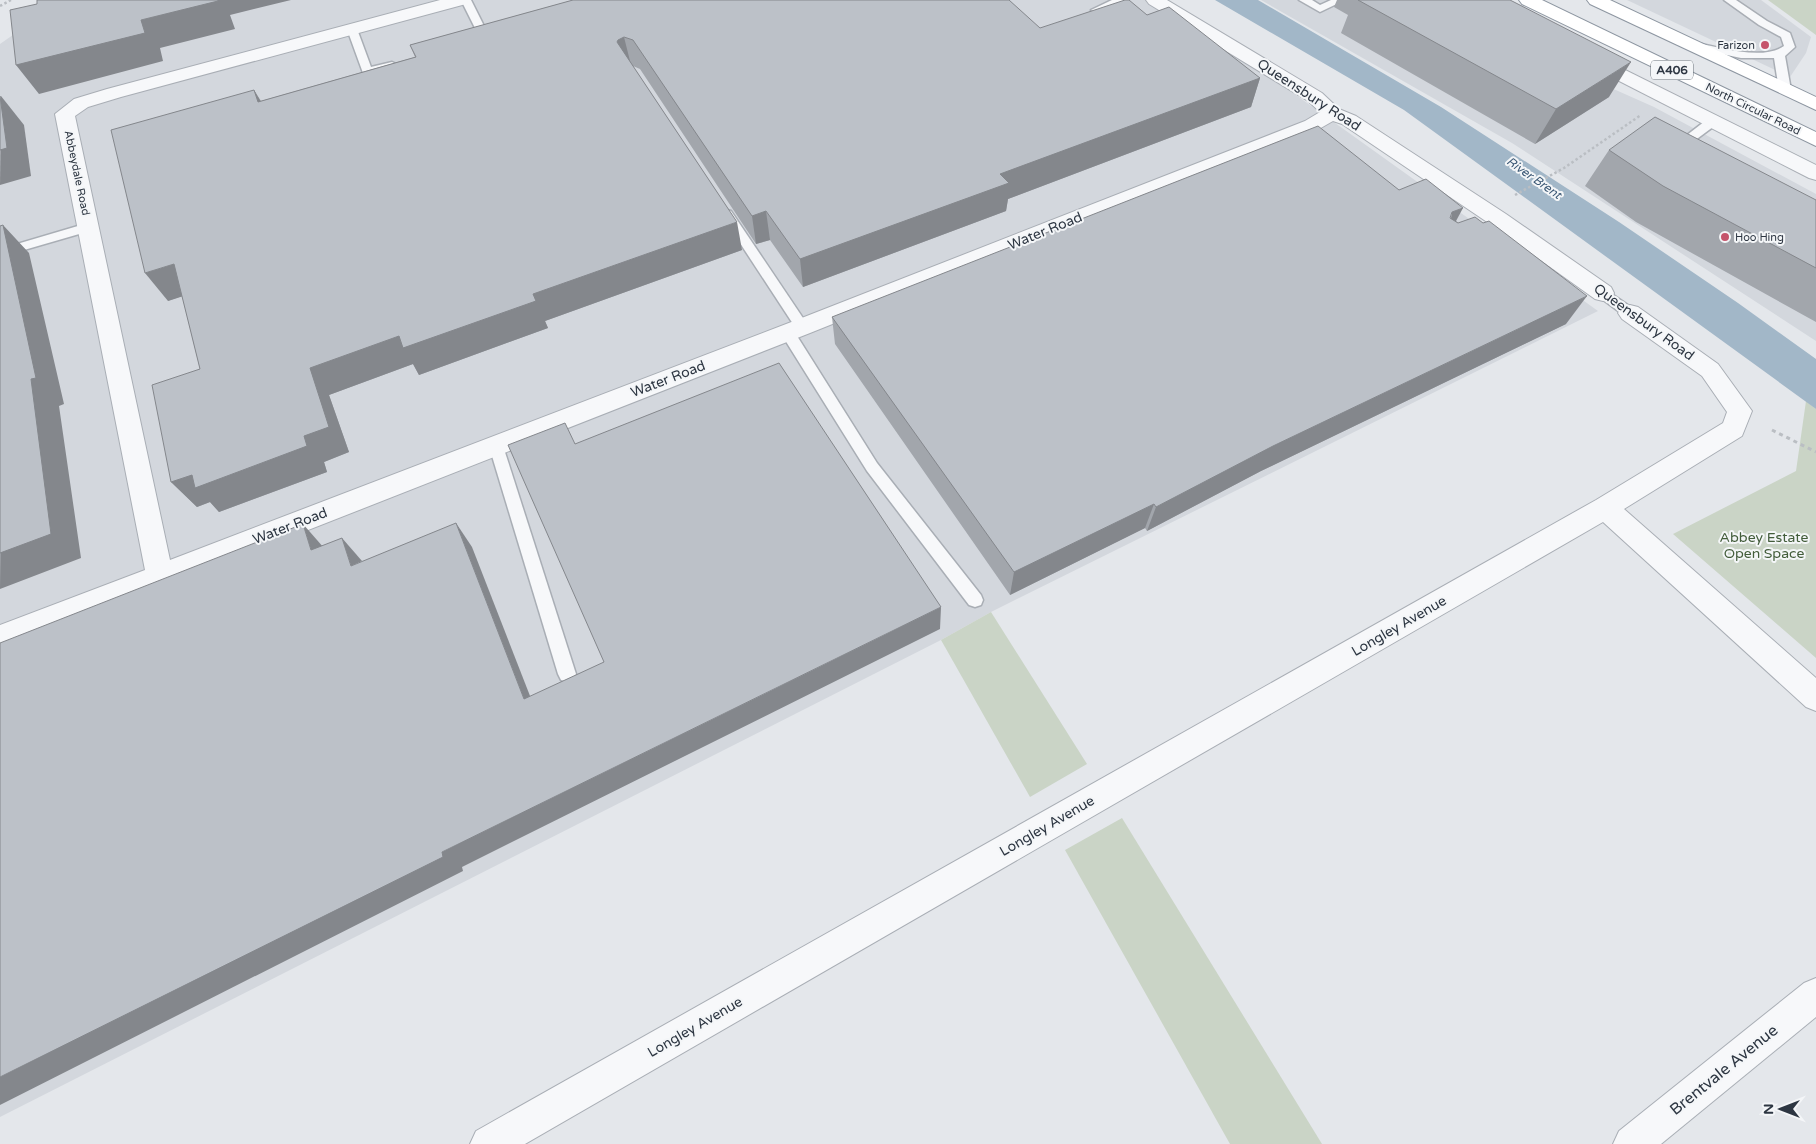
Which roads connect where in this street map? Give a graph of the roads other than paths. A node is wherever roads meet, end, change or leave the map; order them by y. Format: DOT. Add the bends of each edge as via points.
graph roads {
  1 [pos="460,0"];
  2 [pos="466,0"];
  3 [pos="1121,0"];
  4 [pos="1155,0"];
  5 [pos="1304,0"];
  6 [pos="1340,0"];
  7 [pos="1528,0"];
  8 [pos="1596,0"];
  9 [pos="1729,0"];
  10 [pos="1096,10"];
  11 [pos="352,29"];
  12 [pos="500,37"];
  13 [pos="1688,44"];
  14 [pos="1572,49"];
  15 [pos="1779,55"];
  16 [pos="404,62"];
  17 [pos="1786,90"];
  18 [pos="1816,104"];
  19 [pos="1332,113"];
  20 [pos="1713,121"];
  21 [pos="1816,140"];
  22 [pos="1699,154"];
  23 [pos="1816,173"];
  24 [pos="720,203"];
  25 [pos="88,227"];
  26 [pos="0,253"];
  27 [pos="1596,294"];
  28 [pos="1630,313"];
  29 [pos="794,330"];
  30 [pos="496,446"];
  31 [pos="1605,508"];
  32 [pos="160,576"];
  33 [pos="975,600"];
  34 [pos="0,638"];
  35 [pos="567,674"];
  36 [pos="1816,697"];
  37 [pos="1816,995"];
  38 [pos="489,1144"];
  39 [pos="1632,1144"];
  1 -- 11 [label="street, Abbeydale Road"];
  2 -- 12 [label="lane" via="481,41"];
  3 -- 10 [label="lane"];
  4 -- 19 [label="street, Queensbury Road" via="1315,97"];
  5 -- 6 [label="lane" via="1320,9"];
  7 -- 21 [label="highway, North Circular Road / A406"];
  8 -- 13 [label="highway, A406"];
  9 -- 15 [label="lane" via="1786,35 1790,47"];
  11 -- 16 [label="lane" via="368,71"];
  11 -- 25 [label="street, Abbeydale Road" via="114,93 81,103 65,114"];
  13 -- 15 [label="lane" via="1741,55"];
  13 -- 17 [label="highway, A406"];
  14 -- 20 [label="street"];
  15 -- 17 [label="lane" via="1780,74"];
  17 -- 18 [label="highway, A406"];
  19 -- 27 [label="street, Queensbury Road" via="1348,120 1490,224"];
  19 -- 29 [label="street, Water Road" via="1312,125"];
  20 -- 22 [label="lane" via="1682,145"];
  20 -- 23 [label="street"];
  24 -- 29 [label="lane"];
  25 -- 26 [label="lane"];
  25 -- 32 [label="street, Abbeydale Road"];
  27 -- 28 [label="lane, Queensbury Road"];
  28 -- 31 [label="street, Queensbury Road" via="1710,370 1740,411 1733,429"];
  29 -- 30 [label="street, Water Road"];
  29 -- 33 [label="lane" via="872,466"];
  30 -- 32 [label="street, Water Road"];
  30 -- 35 [label="lane"];
  31 -- 36 [label="street"];
  31 -- 38 [label="street, Longley Avenue"];
  32 -- 34 [label="street, Water Road"];
  37 -- 39 [label="street, Brentvale Avenue"];
}
